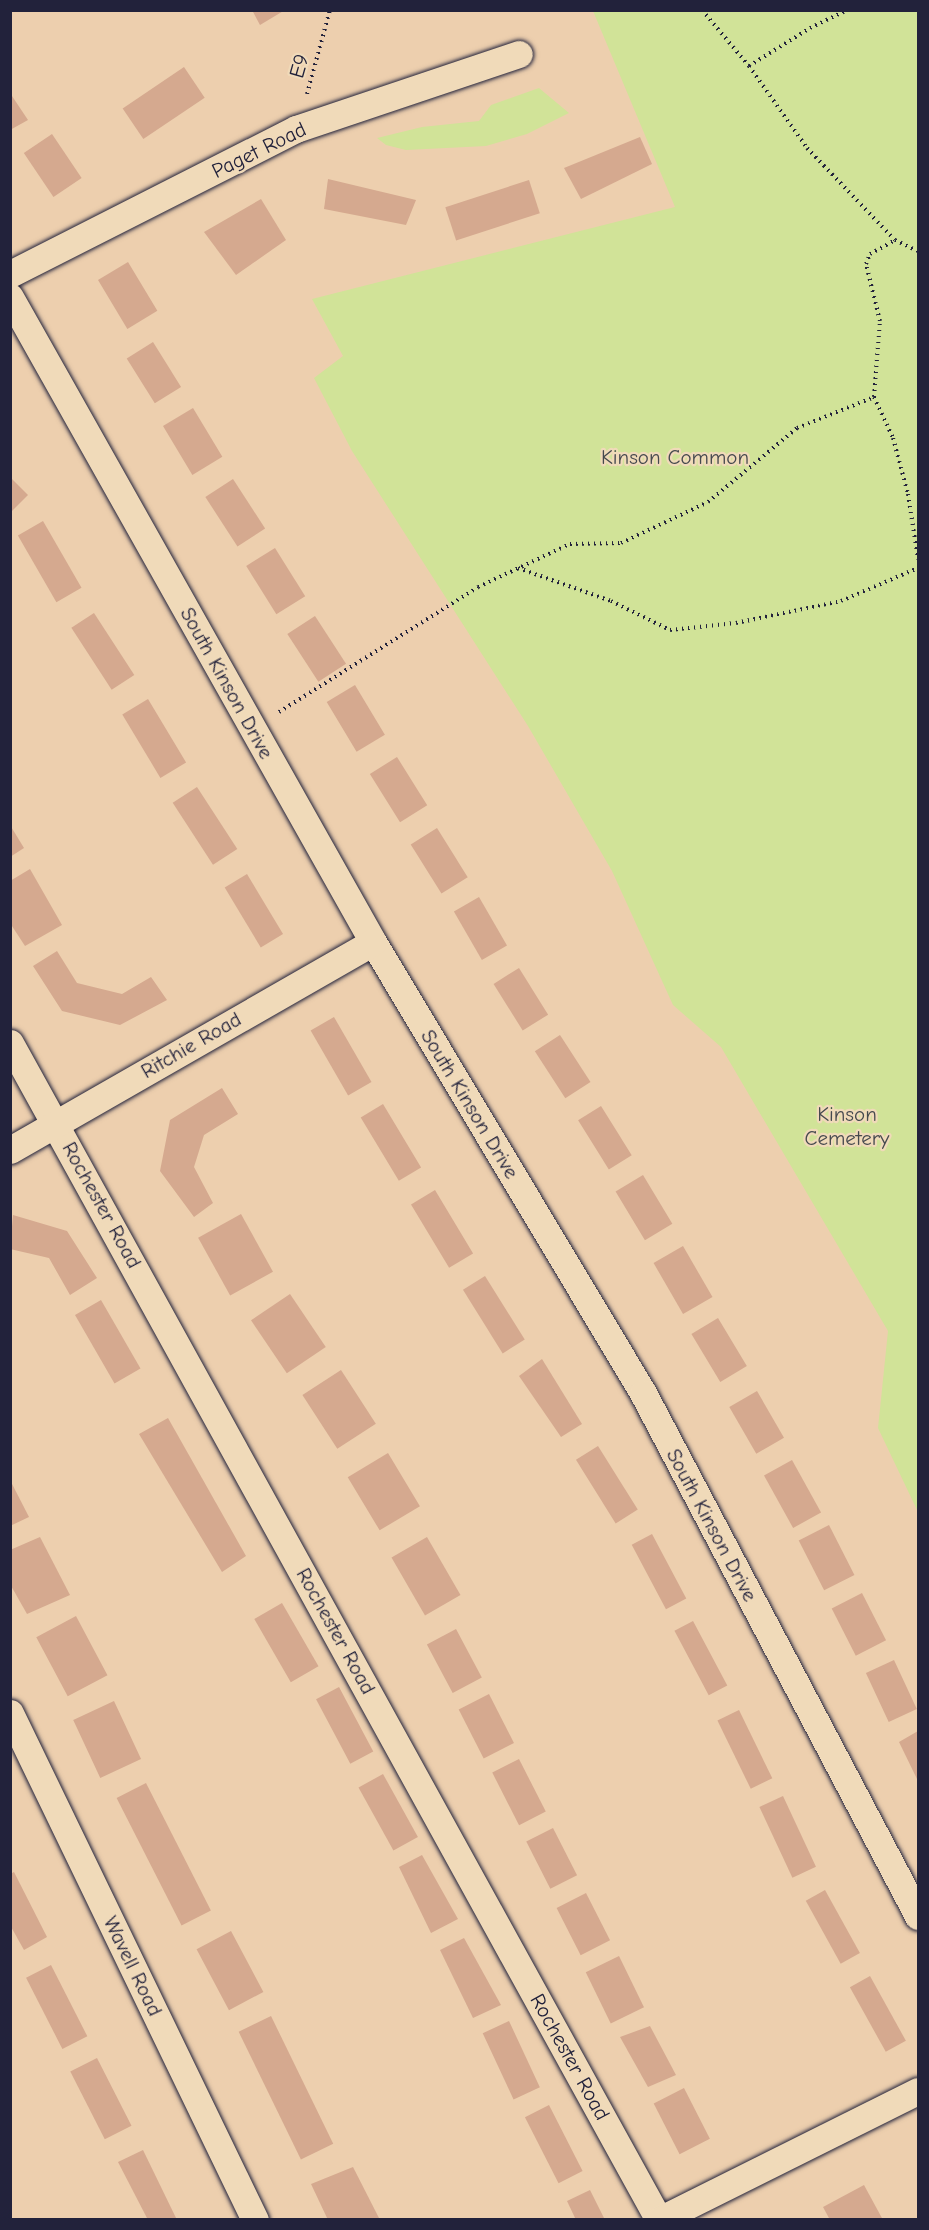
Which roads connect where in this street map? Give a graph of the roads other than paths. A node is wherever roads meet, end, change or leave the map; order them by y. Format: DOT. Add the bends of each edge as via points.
graph roads {
  1 [pos="519,54"];
  2 [pos="10,274"];
  3 [pos="10,297"];
  4 [pos="373,942"];
  5 [pos="10,1043"];
  6 [pos="56,1122"];
  7 [pos="10,1150"];
  8 [pos="10,1713"];
  9 [pos="918,1916"];
  10 [pos="918,2091"];
  11 [pos="255,2220"];
  12 [pos="659,2220"];
  1 -- 2 [label="street, Paget Road" via="297,129"];
  3 -- 4 [label="street, South Kinson Drive"];
  4 -- 6 [label="street, Ritchie Road"];
  4 -- 9 [label="street, South Kinson Drive" via="643,1393"];
  5 -- 6 [label="street, Rochester Road"];
  6 -- 7 [label="street, Ritchie Road"];
  6 -- 12 [label="street, Rochester Road"];
  8 -- 11 [label="street, Wavell Road"];
  10 -- 12 [label="street"];
}
